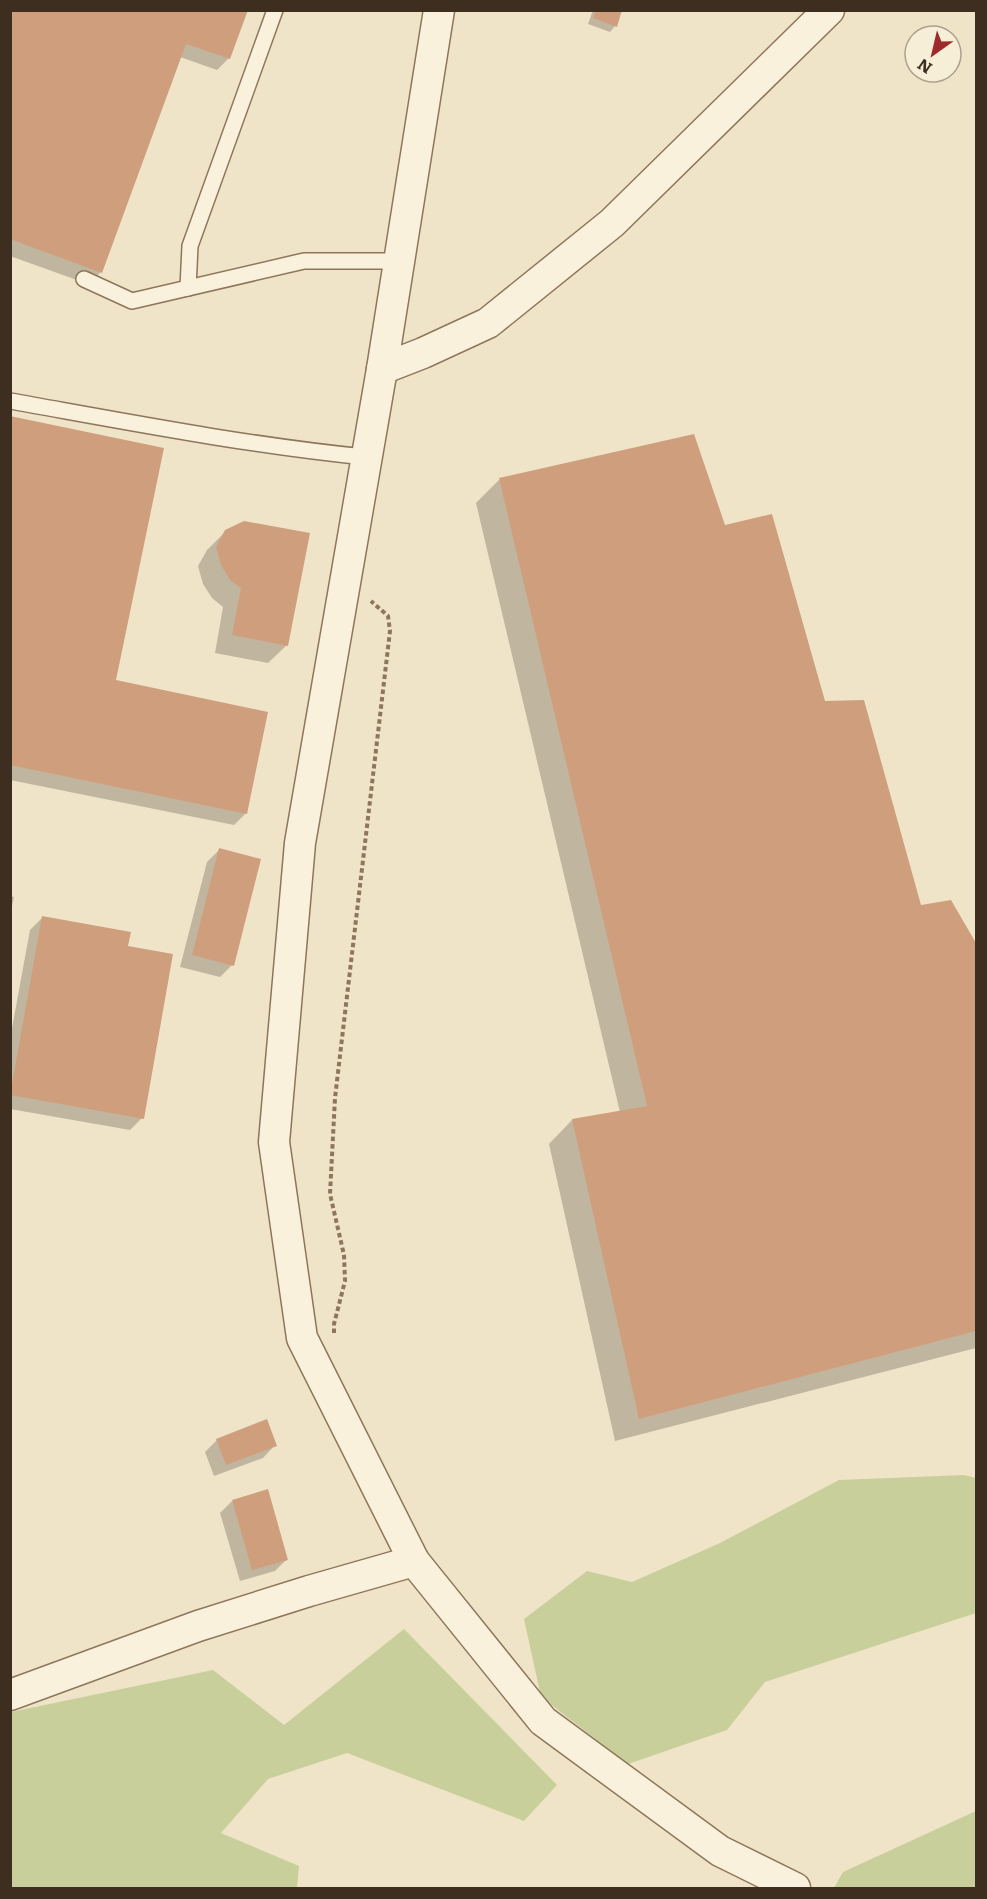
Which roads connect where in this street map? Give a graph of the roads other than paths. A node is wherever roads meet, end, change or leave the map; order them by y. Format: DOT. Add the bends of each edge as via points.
graph roads {
  1 [pos="275,10"];
  2 [pos="440,10"];
  3 [pos="829,10"];
  4 [pos="399,261"];
  5 [pos="84,279"];
  6 [pos="188,288"];
  7 [pos="382,369"];
  8 [pos="10,402"];
  9 [pos="365,457"];
  10 [pos="414,1561"];
  11 [pos="10,1695"];
  12 [pos="795,1888"];
  1 -- 6 [label="lane" via="190,246"];
  2 -- 4 [label="street"];
  3 -- 7 [label="street" via="612,223 488,323"];
  4 -- 6 [label="lane" via="304,261"];
  4 -- 7 [label="street"];
  5 -- 6 [label="lane" via="132,301"];
  7 -- 9 [label="street"];
  8 -- 9 [label="lane"];
  9 -- 10 [label="street" via="300,843 274,1142 302,1338"];
  10 -- 11 [label="street" via="198,1626"];
  10 -- 12 [label="street" via="543,1721 720,1851"];
}
